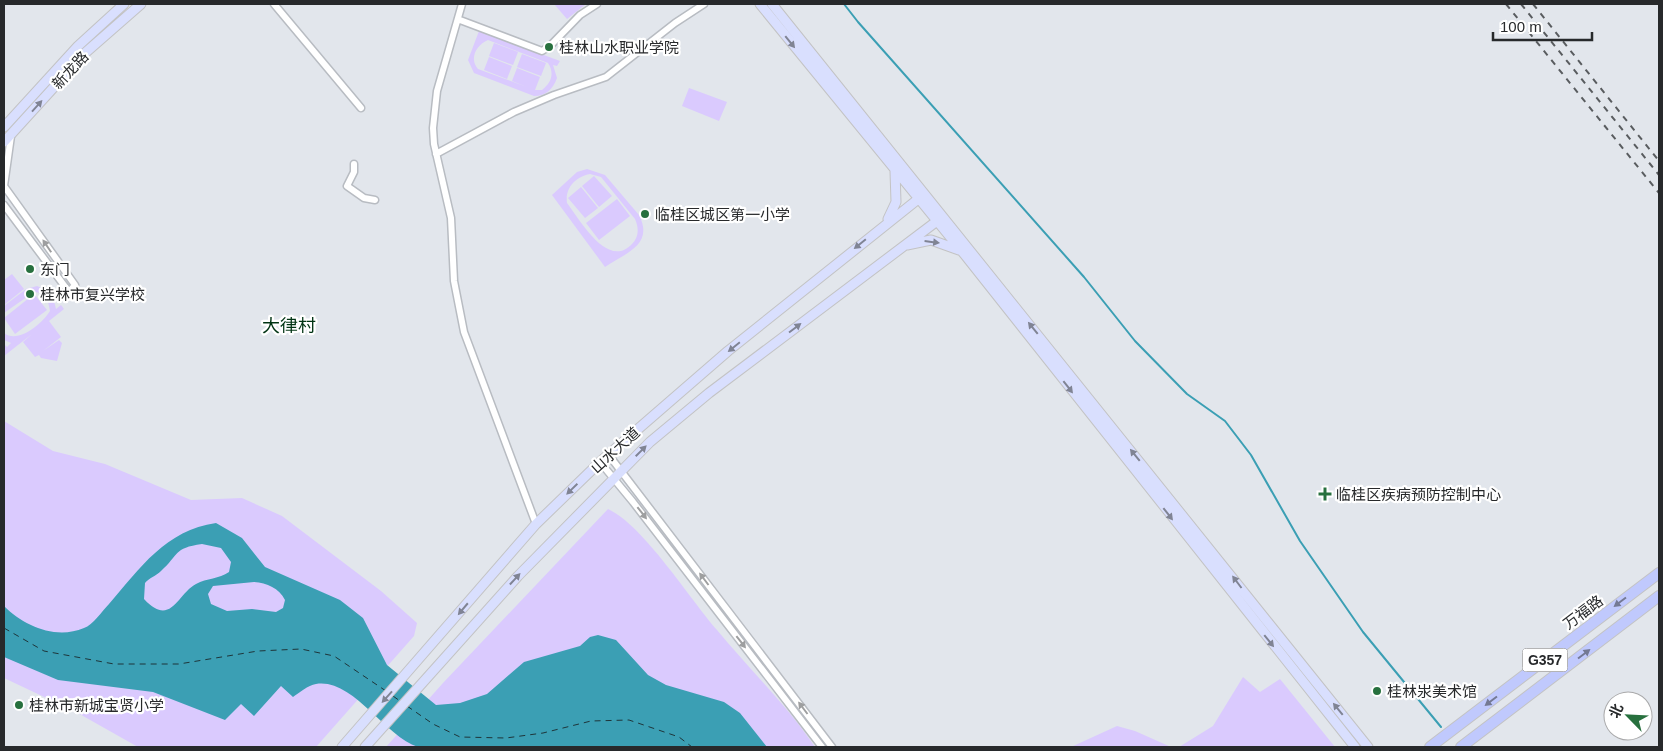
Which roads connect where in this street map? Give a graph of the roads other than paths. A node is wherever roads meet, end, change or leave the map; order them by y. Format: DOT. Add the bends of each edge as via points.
graph roads {
  1 [pos="124,4"];
  2 [pos="142,4"];
  3 [pos="274,4"];
  4 [pos="462,4"];
  5 [pos="598,4"];
  6 [pos="704,4"];
  7 [pos="760,4"];
  8 [pos="772,4"];
  9 [pos="460,20"];
  10 [pos="361,108"];
  11 [pos="4,126"];
  12 [pos="12,134"];
  13 [pos="4,142"];
  14 [pos="436,154"];
  15 [pos="354,164"];
  16 [pos="894,169"];
  17 [pos="4,186"];
  18 [pos="922,196"];
  19 [pos="375,200"];
  20 [pos="4,206"];
  21 [pos="940,218"];
  22 [pos="885,224"];
  23 [pos="902,247"];
  24 [pos="962,251"];
  25 [pos="608,454"];
  26 [pos="600,462"];
  27 [pos="622,471"];
  28 [pos="614,479"];
  29 [pos="536,524"];
  30 [pos="1659,573"];
  31 [pos="1659,596"];
  32 [pos="1366,744"];
  33 [pos="342,747"];
  34 [pos="365,747"];
  35 [pos="822,747"];
  36 [pos="832,747"];
  37 [pos="1354,747"];
  38 [pos="1373,747"];
  39 [pos="1430,747"];
  40 [pos="1461,747"];
  1 -- 11 [label="main road, 新龙路" via="78,46"];
  12 -- 2 [label="main road, 新龙路, one-way" via="85,53"];
  3 -- 10 [label="street"];
  4 -- 9 [label="street"];
  5 -- 9 [label="street" via="580,15 542,51"];
  6 -- 14 [label="street" via="606,78 514,112"];
  7 -- 16 [label="main road, one-way"];
  8 -- 18 [label="main road"];
  9 -- 14 [label="street" via="437,90 433,128"];
  12 -- 13 [label="main road, 新龙路"];
  12 -- 17 [label="street"];
  14 -- 29 [label="street" via="451,218 454,281 464,332"];
  15 -- 19 [label="street" via="347,186 364,198"];
  16 -- 18 [label="main road"];
  16 -- 22 [label="main road" via="896,202"];
  20 -- 17 [label="street, one-way" via="69,292 75,285"];
  18 -- 21 [label="main road"];
  18 -- 22 [label="main road, 山水大道"];
  21 -- 23 [label="main road, 山水大道"];
  21 -- 24 [label="main road"];
  32 -- 21 [label="main road, one-way"];
  22 -- 25 [label="main road, 山水大道, one-way" via="728,351"];
  23 -- 24 [label="main road, one-way" via="931,240"];
  27 -- 23 [label="main road, 山水大道, one-way" via="650,442 708,393"];
  24 -- 37 [label="main road, one-way"];
  25 -- 26 [label="main road, 山水大道"];
  25 -- 27 [label="street"];
  26 -- 28 [label="street"];
  26 -- 29 [label="main road, 山水大道, one-way"];
  27 -- 28 [label="main road, 山水大道"];
  36 -- 27 [label="street, one-way"];
  34 -- 28 [label="main road, 山水大道, one-way" via="518,576"];
  28 -- 35 [label="street, one-way"];
  29 -- 33 [label="main road, 山水大道, one-way"];
  30 -- 39 [label="highway, 万福路 / G357, one-way"];
  40 -- 31 [label="highway, G357, one-way"];
  32 -- 38 [label="main road"];
}
